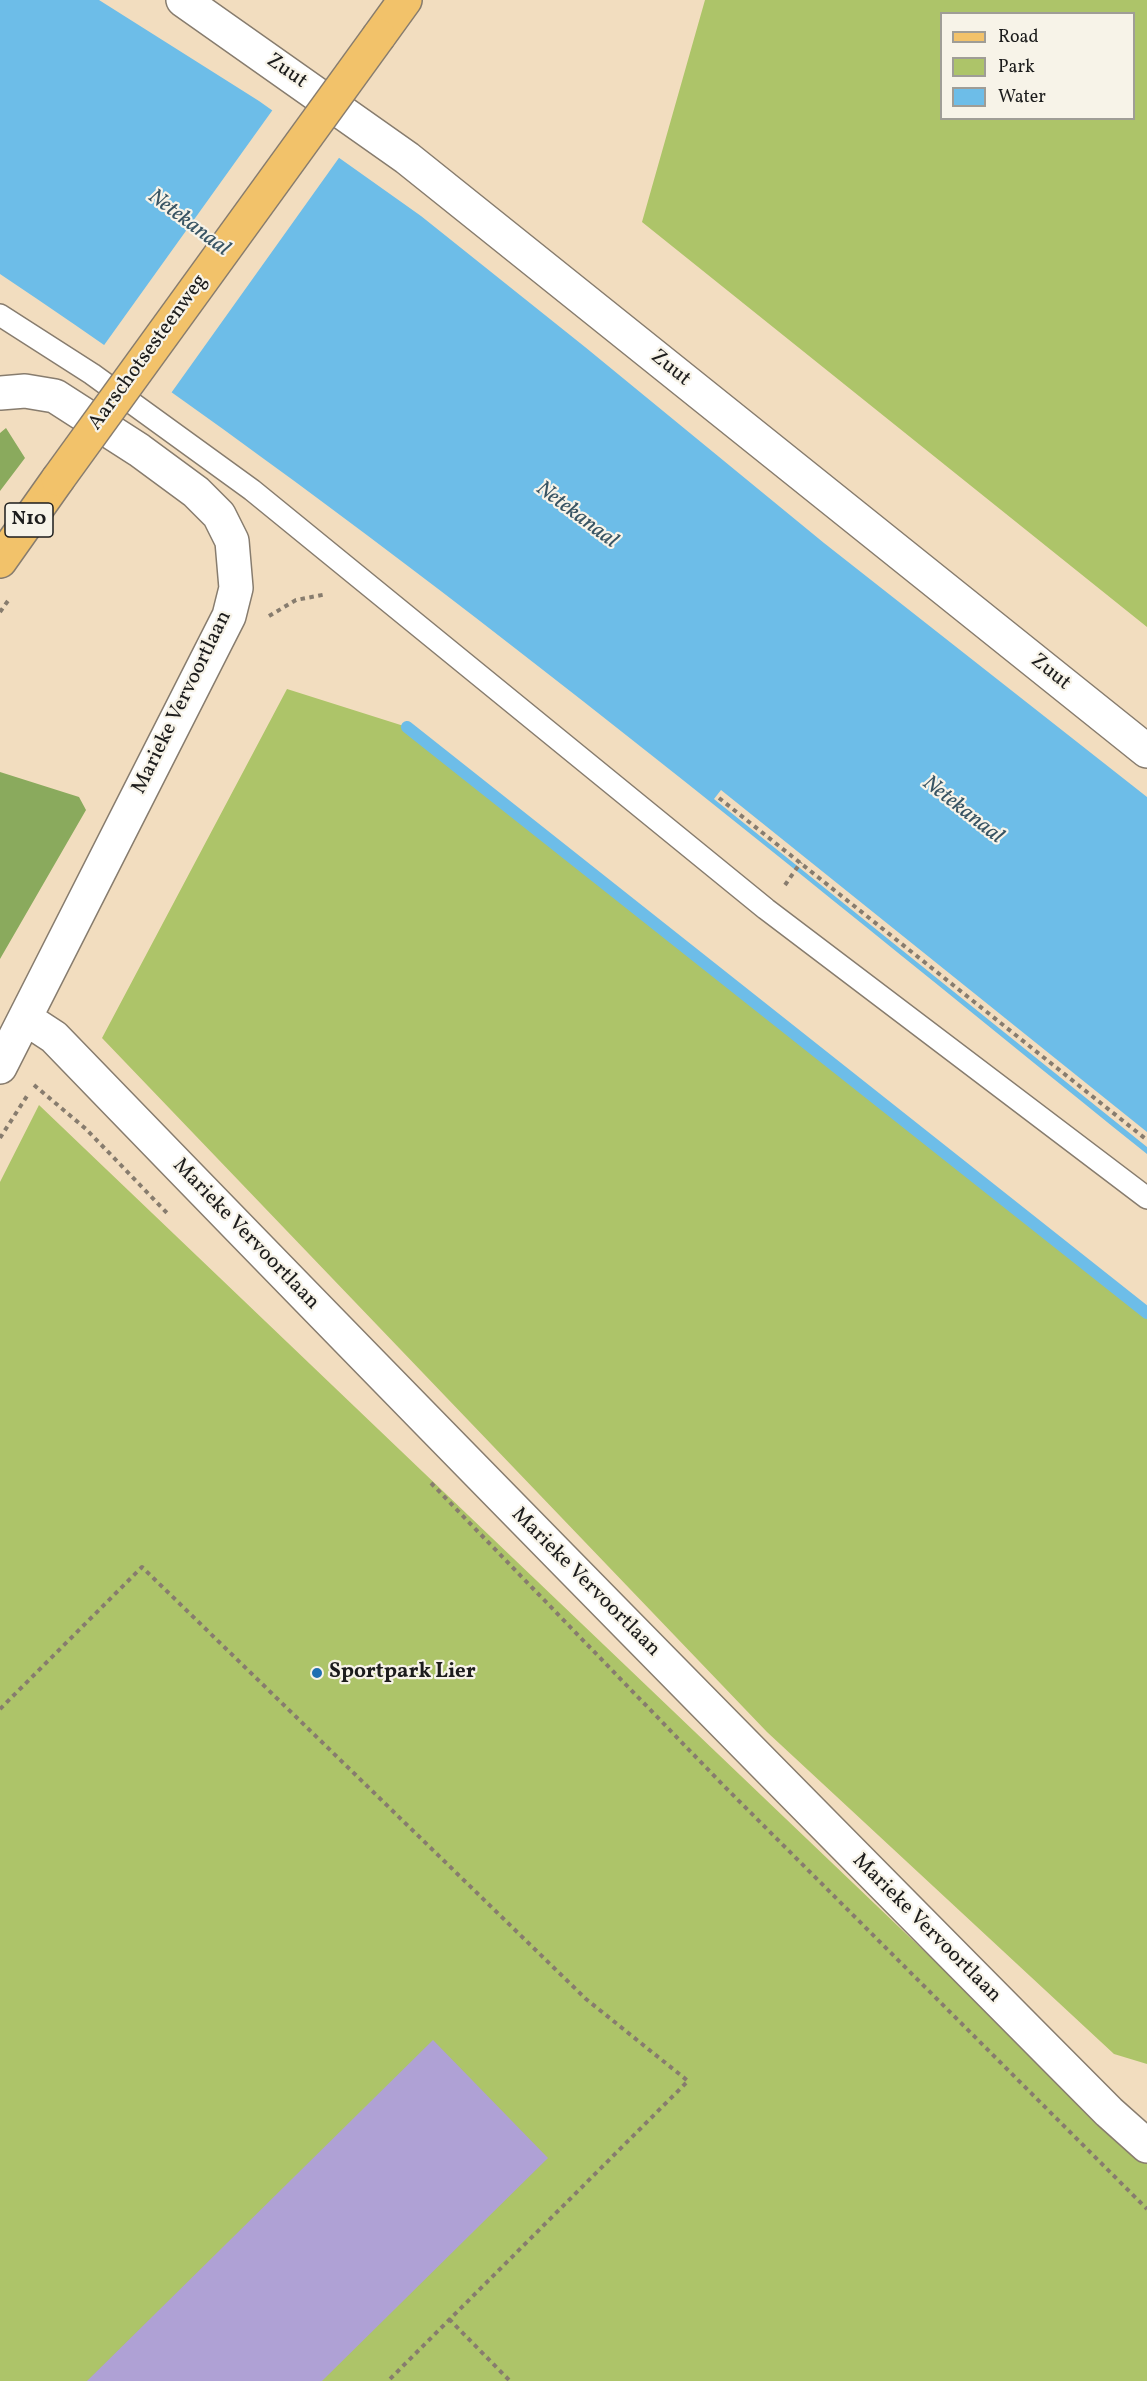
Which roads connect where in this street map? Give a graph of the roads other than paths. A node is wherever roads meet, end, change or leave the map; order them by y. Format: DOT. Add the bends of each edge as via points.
graph roads {
  1 [pos="183,0"];
  2 [pos="405,0"];
  3 [pos="0,315"];
  4 [pos="0,393"];
  5 [pos="0,561"];
  6 [pos="1147,751"];
  7 [pos="25,1018"];
  8 [pos="0,1067"];
  9 [pos="1147,1197"];
  10 [pos="1147,2146"];
  1 -- 6 [label="street, Zuut" via="407,158"];
  2 -- 5 [label="main road, Aarschotsesteenweg / N10, bridge"];
  3 -- 9 [label="lane" via="92,374 243,483 766,909"];
  4 -- 7 [label="street, Marieke Vervoortlaan" via="25,391 55,396 196,492 219,515 232,541 236,588 229,616"];
  7 -- 8 [label="street, Marieke Vervoortlaan"];
  7 -- 10 [label="street, Marieke Vervoortlaan" via="54,1037 717,1718"];
}
